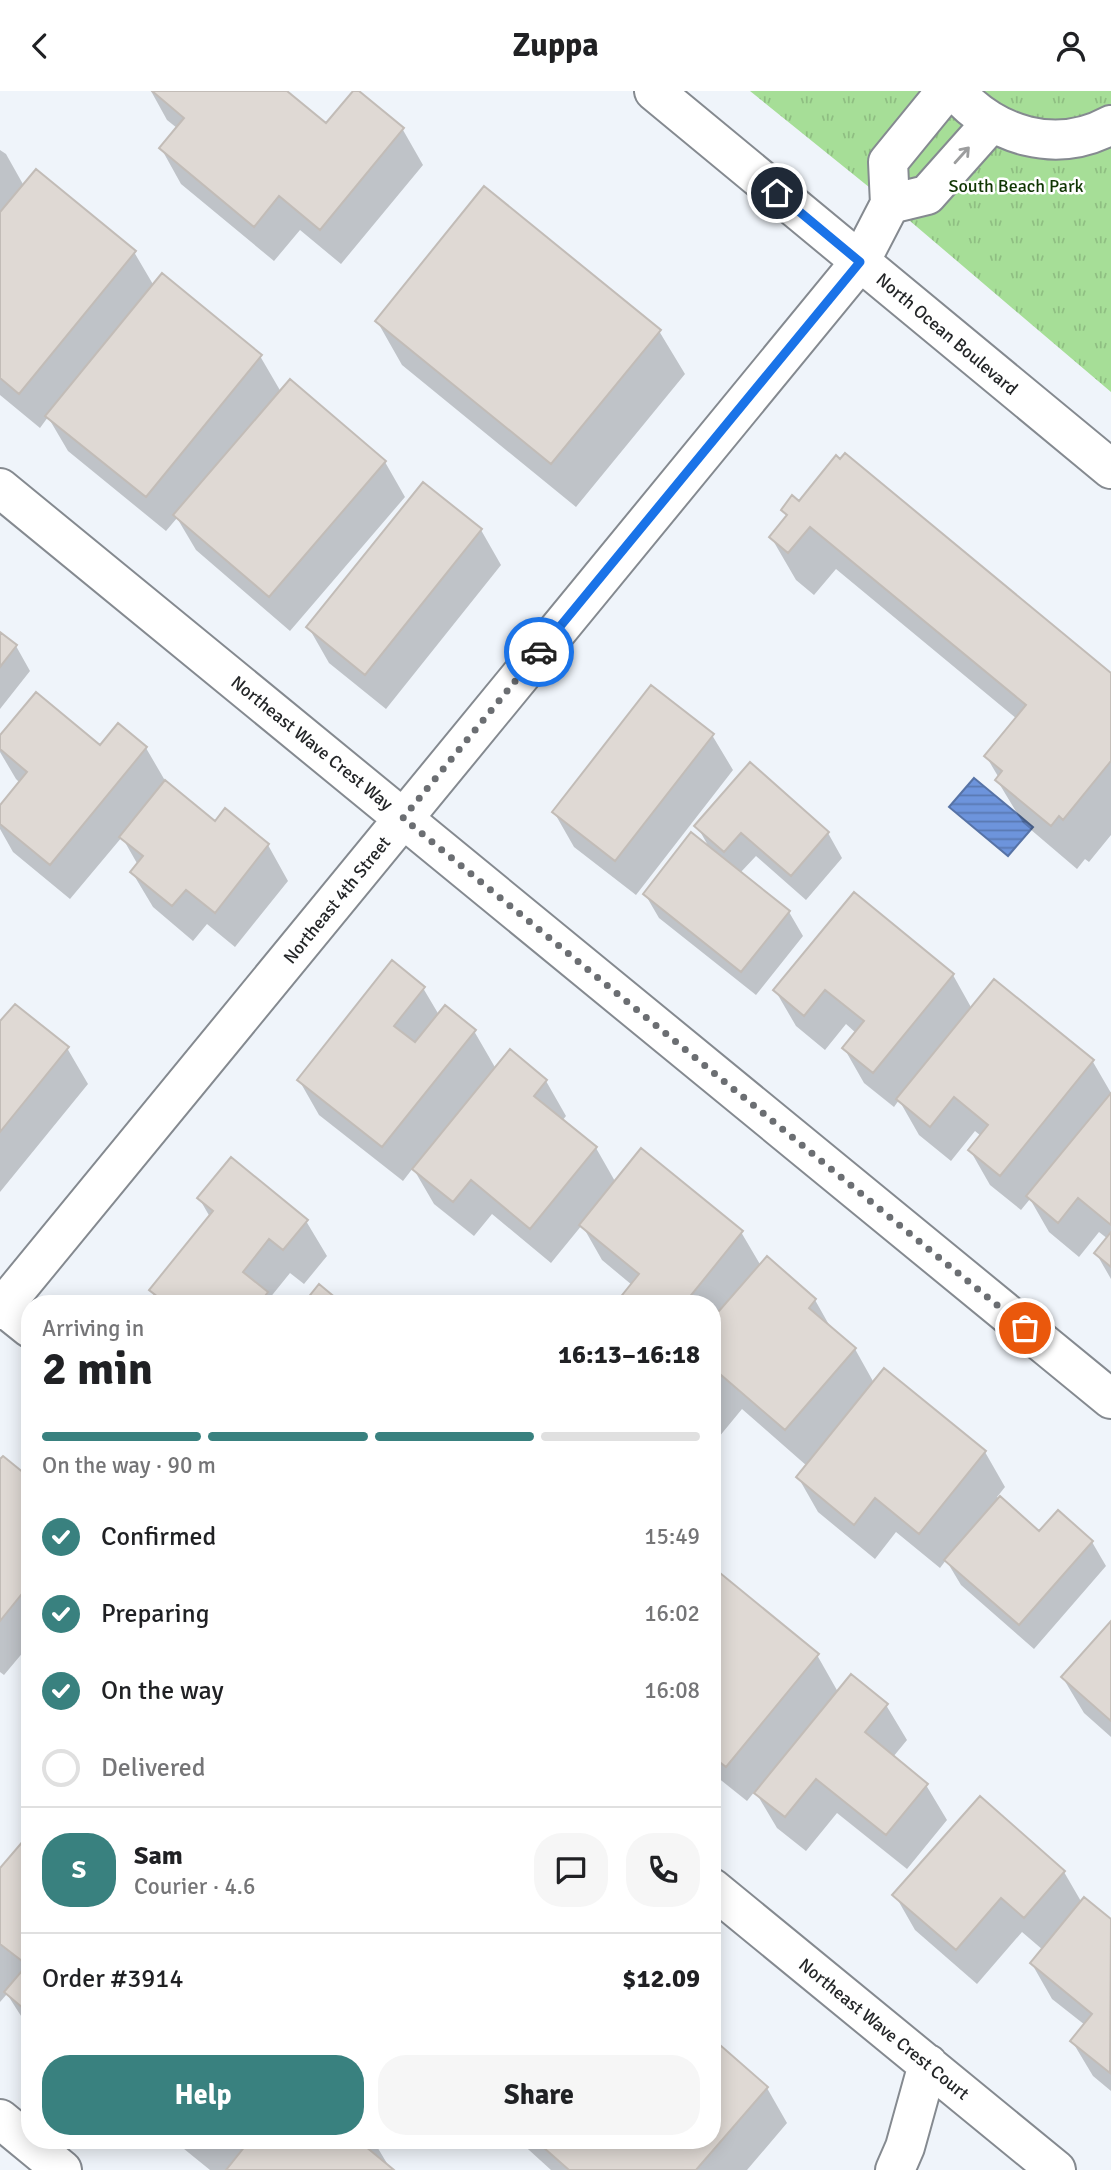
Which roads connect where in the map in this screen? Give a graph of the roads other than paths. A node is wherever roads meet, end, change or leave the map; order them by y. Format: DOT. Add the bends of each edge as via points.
graph roads {
  1 [pos="654,91"];
  2 [pos="946,91"];
  3 [pos="955,91"];
  4 [pos="991,123"];
  5 [pos="1111,124"];
  6 [pos="890,204"];
  7 [pos="860,262"];
  8 [pos="1111,469"];
  9 [pos="0,488"];
  10 [pos="403,818"];
  11 [pos="22,1295"];
  12 [pos="21,1296"];
  13 [pos="8,1312"];
  14 [pos="1111,1399"];
  15 [pos="721,1895"];
  16 [pos="928,2064"];
  17 [pos="0,2119"];
  18 [pos="21,2136"];
  19 [pos="36,2149"];
  20 [pos="62,2170"];
  21 [pos="895,2170"];
  22 [pos="1056,2170"];
  1 -- 7 [label="street, North Ocean Boulevard"];
  2 -- 6 [label="street" via="888,162"];
  3 -- 4 [label="street"];
  4 -- 5 [label="street" via="1026,137 1063,140"];
  6 -- 4 [label="street, one-way" via="927,195"];
  6 -- 7 [label="street, Northeast 4th Street"];
  7 -- 8 [label="street, North Ocean Boulevard"];
  7 -- 10 [label="street, Northeast 4th Street"];
  9 -- 10 [label="street, Northeast Wave Crest Way"];
  10 -- 11 [label="street, Northeast 4th Street"];
  10 -- 14 [label="street, Northeast Wave Crest Way"];
  12 -- 13 [label="street, Northeast 4th Street"];
  15 -- 16 [label="street, Northeast Wave Crest Court"];
  16 -- 21 [label="street"];
  16 -- 22 [label="street, Northeast Wave Crest Court"];
  17 -- 18 [label="street"];
  19 -- 20 [label="street"];
}
